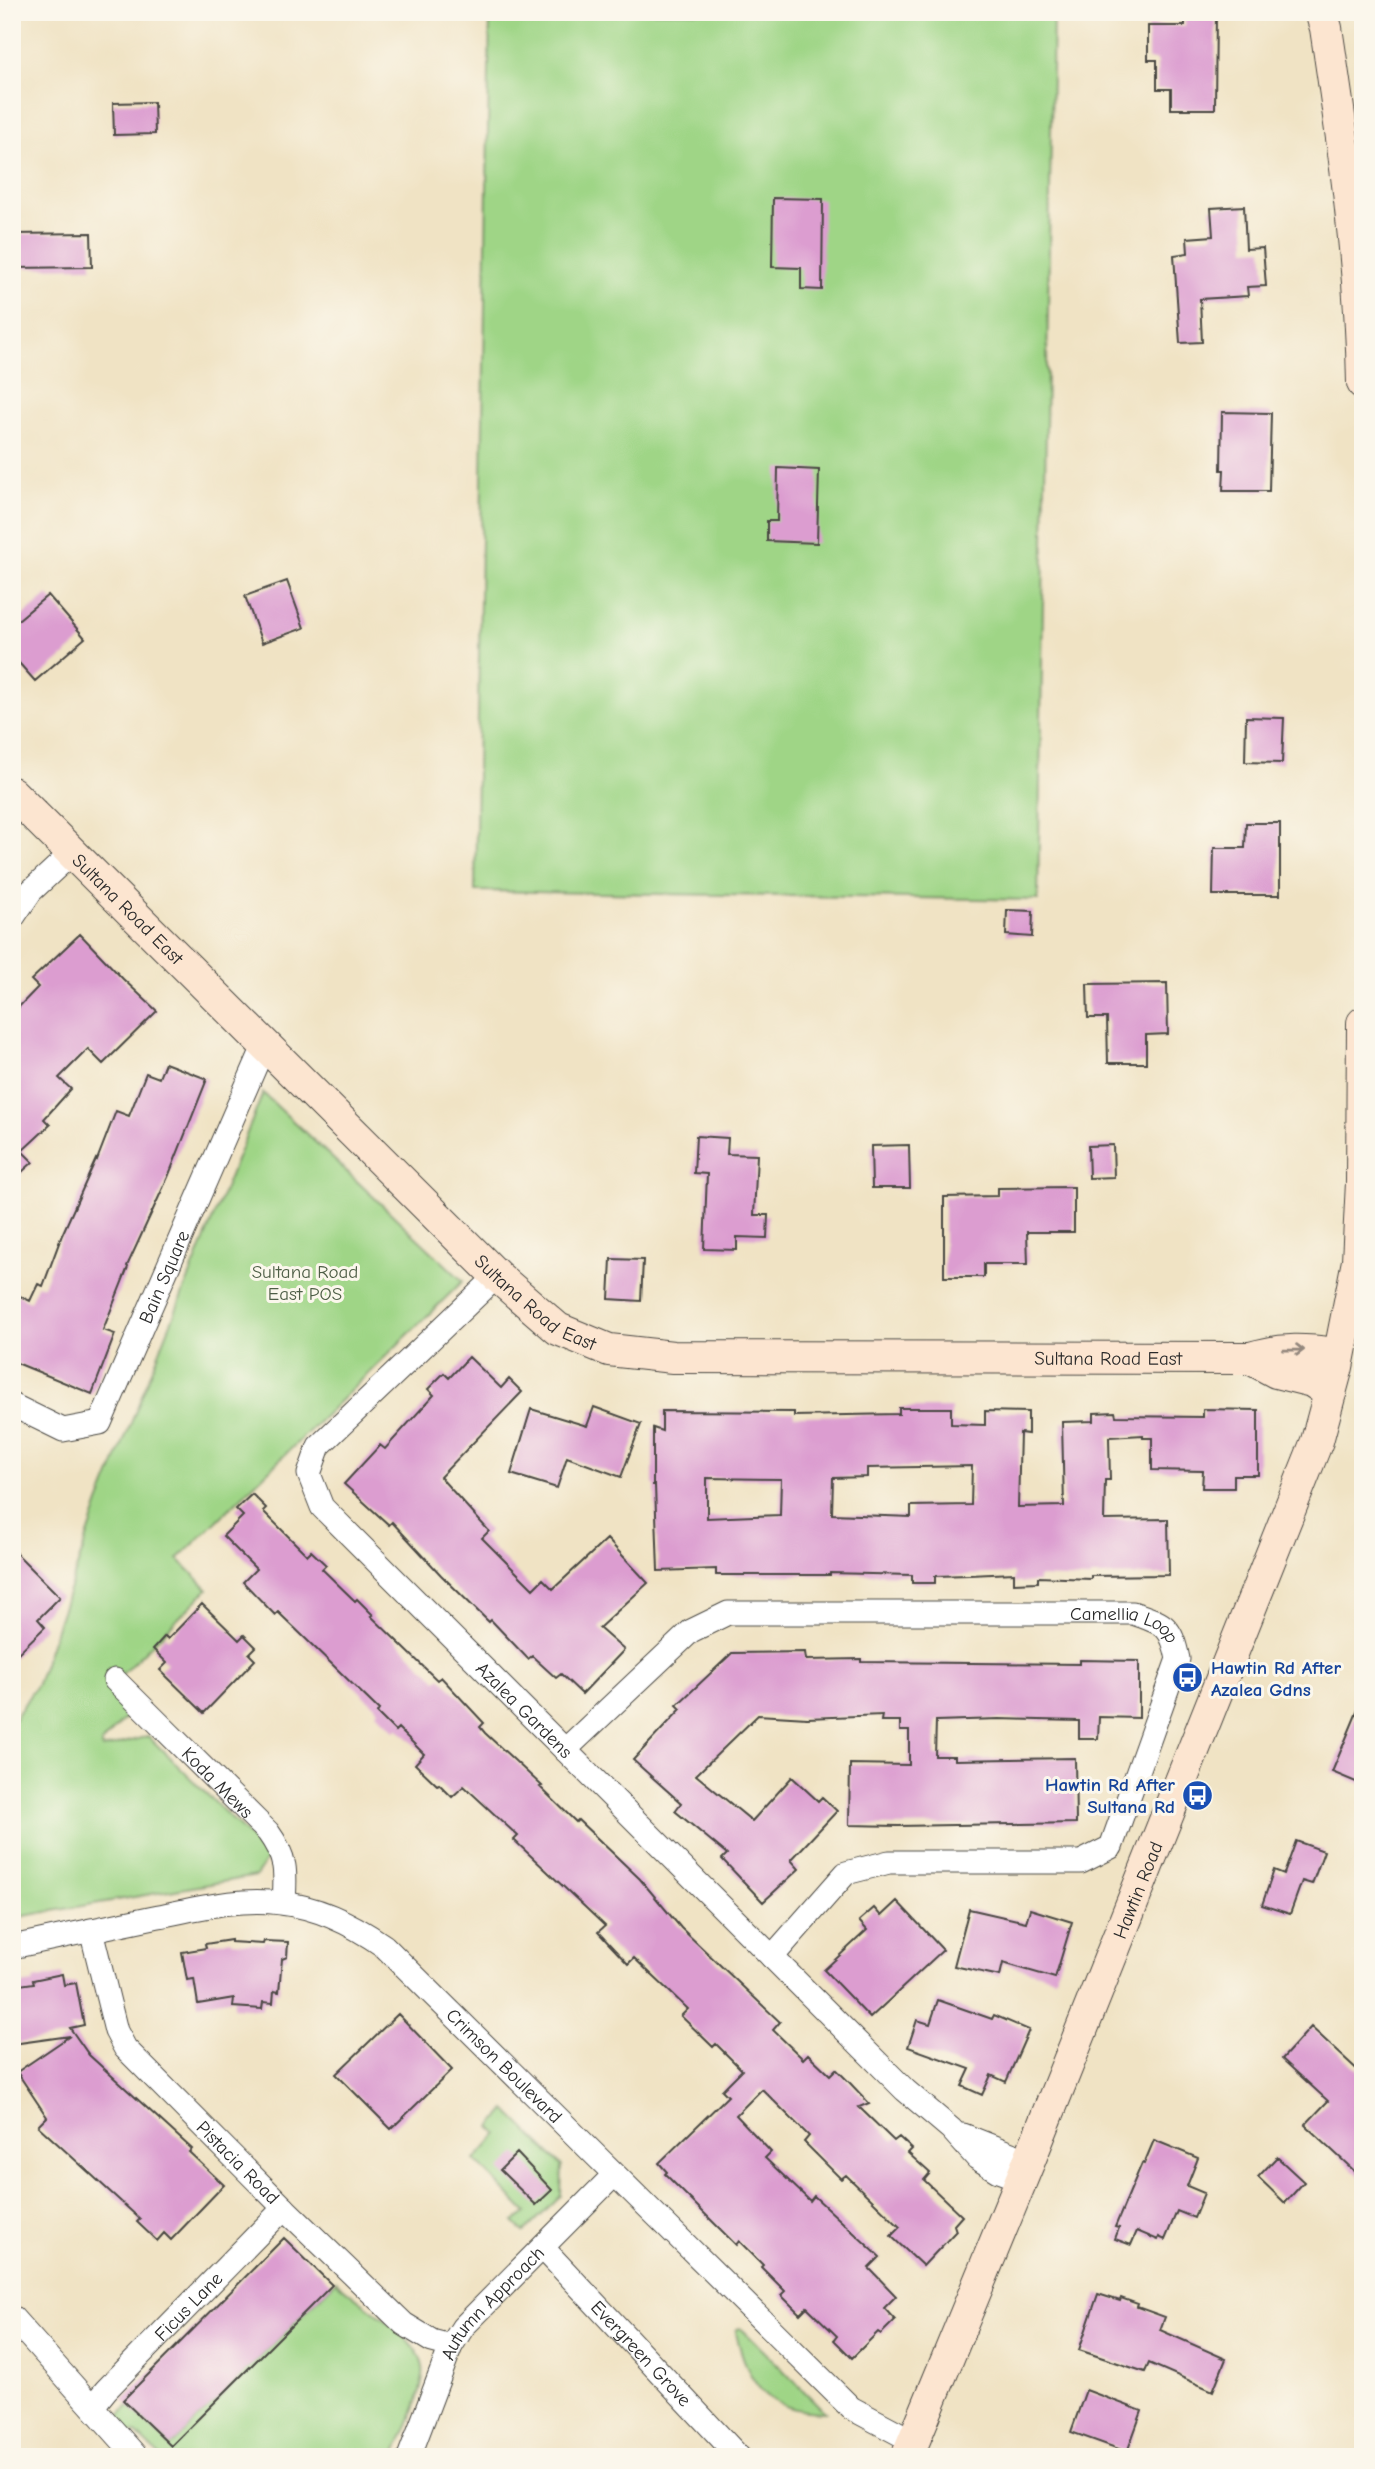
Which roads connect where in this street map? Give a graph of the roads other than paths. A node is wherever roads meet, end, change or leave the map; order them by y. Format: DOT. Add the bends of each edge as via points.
graph roads {
  1 [pos="1321,12"];
  2 [pos="1363,383"];
  3 [pos="12,793"];
  4 [pos="73,852"];
  5 [pos="12,919"];
  6 [pos="1363,1023"];
  7 [pos="265,1044"];
  8 [pos="497,1276"];
  9 [pos="1339,1354"];
  10 [pos="1250,1358"];
  11 [pos="1330,1393"];
  12 [pos="12,1405"];
  13 [pos="115,1680"];
  14 [pos="565,1750"];
  15 [pos="284,1903"];
  16 [pos="91,1930"];
  17 [pos="12,1947"];
  18 [pos="772,1957"];
  19 [pos="1024,2170"];
  20 [pos="614,2175"];
  21 [pos="284,2208"];
  22 [pos="543,2248"];
  23 [pos="12,2317"];
  24 [pos="451,2346"];
  25 [pos="93,2406"];
  26 [pos="910,2449"];
  27 [pos="137,2457"];
  28 [pos="409,2457"];
  29 [pos="739,2457"];
  1 -- 2 [label="main road" via="1349,183"];
  3 -- 4 [label="main road, Sultana Road East"];
  4 -- 5 [label="street" via="31,891"];
  4 -- 7 [label="main road, Sultana Road East"];
  6 -- 9 [label="main road, Hawtin Road" via="1358,1261"];
  7 -- 8 [label="main road, Sultana Road East"];
  7 -- 12 [label="street, Bain Square" via="100,1423 63,1430"];
  8 -- 10 [label="main road, Sultana Road East" via="558,1329 609,1350 673,1357"];
  8 -- 14 [label="street, Azalea Gardens" via="319,1446 309,1474 322,1507"];
  10 -- 9 [label="main road, Sultana Road East, one-way" via="1276,1350"];
  9 -- 11 [label="main road, Hawtin Road"];
  10 -- 11 [label="main road, Sultana Road East" via="1276,1372 1312,1381"];
  11 -- 19 [label="main road, Hawtin Road" via="1317,1441"];
  13 -- 15 [label="street, Koda Mews" via="268,1832 284,1862"];
  14 -- 18 [label="street, Azalea Gardens"];
  14 -- 18 [label="street, Camellia Loop" via="691,1631 728,1613 1133,1613 1164,1625 1175,1641 1178,1659 1111,1847 1081,1862 889,1862 846,1873"];
  15 -- 16 [label="street, Crimson Boulevard" via="252,1901 205,1907"];
  15 -- 20 [label="street, Crimson Boulevard" via="342,1921 384,1946"];
  16 -- 17 [label="street, Crimson Boulevard"];
  16 -- 21 [label="street, Pistacia Road" via="116,2031 125,2048"];
  18 -- 19 [label="street, Azalea Gardens" via="977,2158 998,2171"];
  19 -- 26 [label="main road, Hawtin Road"];
  20 -- 22 [label="street, Autumn Approach"];
  20 -- 26 [label="street, Crimson Boulevard" via="851,2408"];
  21 -- 24 [label="street, Pistacia Road" via="407,2326"];
  21 -- 25 [label="street, Ficus Lane"];
  22 -- 24 [label="street, Autumn Approach" via="476,2313"];
  22 -- 29 [label="street, Evergreen Grove"];
  23 -- 25 [label="street"];
  24 -- 28 [label="street, Autumn Approach"];
  25 -- 27 [label="street"];
}
